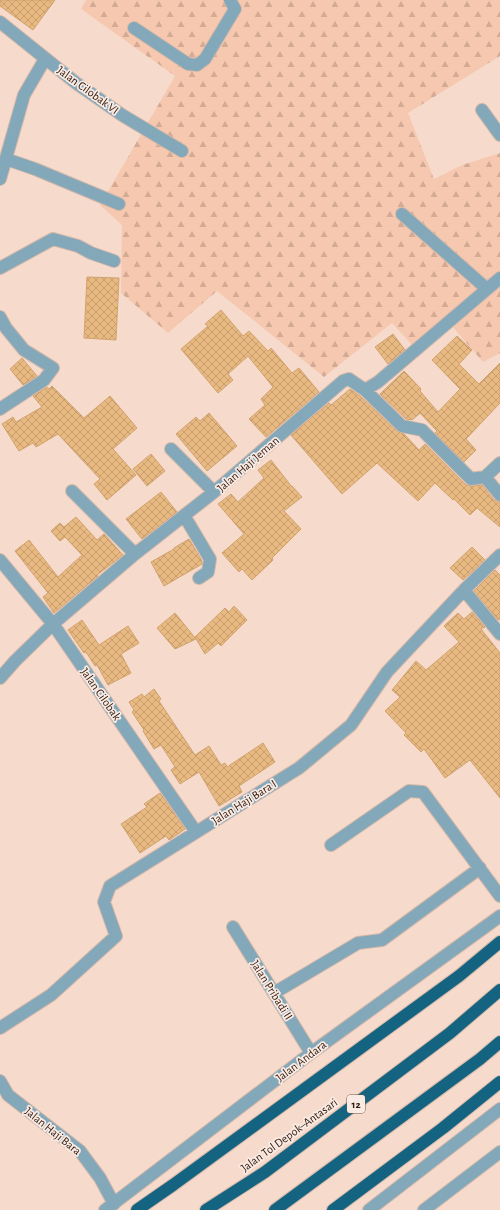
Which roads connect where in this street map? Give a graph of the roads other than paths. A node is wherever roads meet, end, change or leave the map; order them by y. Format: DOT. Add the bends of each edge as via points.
graph roads {
  1 [pos="230,0"];
  2 [pos="0,22"];
  3 [pos="134,28"];
  4 [pos="45,59"];
  5 [pos="482,110"];
  6 [pos="500,135"];
  7 [pos="182,150"];
  8 [pos="6,159"];
  9 [pos="0,179"];
  10 [pos="111,200"];
  11 [pos="402,214"];
  12 [pos="114,261"];
  13 [pos="0,268"];
  14 [pos="500,278"];
  15 [pos="486,289"];
  16 [pos="0,317"];
  17 [pos="365,390"];
  18 [pos="0,410"];
  19 [pos="171,449"];
  20 [pos="500,463"];
  21 [pos="485,477"];
  22 [pos="72,491"];
  23 [pos="214,492"];
  24 [pos="500,495"];
  25 [pos="185,516"];
  26 [pos="135,554"];
  27 [pos="500,555"];
  28 [pos="0,560"];
  29 [pos="199,578"];
  30 [pos="464,590"];
  31 [pos="53,624"];
  32 [pos="500,634"];
  33 [pos="0,678"];
  34 [pos="196,832"];
  35 [pos="331,845"];
  36 [pos="480,868"];
  37 [pos="500,896"];
  38 [pos="500,916"];
  39 [pos="233,927"];
  40 [pos="500,942"];
  41 [pos="500,990"];
  42 [pos="274,993"];
  43 [pos="0,1028"];
  44 [pos="500,1042"];
  45 [pos="311,1053"];
  46 [pos="0,1081"];
  47 [pos="500,1082"];
  48 [pos="500,1109"];
  49 [pos="500,1152"];
  50 [pos="110,1207"];
  51 [pos="137,1210"];
  52 [pos="206,1210"];
  53 [pos="275,1210"];
  54 [pos="333,1210"];
  55 [pos="369,1210"];
  56 [pos="424,1210"];
  1 -- 3 [label="street" via="234,9 205,59 197,65 188,64"];
  2 -- 4 [label="street, Jalan Cilobak VI"];
  4 -- 7 [label="street, Jalan Cilobak VI" via="122,115"];
  4 -- 8 [label="street" via="24,95"];
  5 -- 6 [label="street"];
  8 -- 9 [label="street"];
  8 -- 10 [label="street"];
  11 -- 15 [label="street"];
  12 -- 13 [label="street" via="53,239"];
  14 -- 15 [label="street"];
  15 -- 17 [label="street" via="378,382"];
  16 -- 18 [label="street" via="24,350 53,368 44,380"];
  17 -- 21 [label="street" via="402,426 422,430 471,479"];
  17 -- 23 [label="street, Jalan Haji Jeman" via="350,379 343,381"];
  19 -- 23 [label="street"];
  20 -- 21 [label="street"];
  21 -- 24 [label="street"];
  22 -- 26 [label="street"];
  23 -- 25 [label="street, Jalan Haji Jeman"];
  25 -- 26 [label="street, Jalan Haji Jeman"];
  25 -- 29 [label="street" via="210,559 208,572"];
  26 -- 31 [label="street, Jalan Haji Jeman"];
  27 -- 30 [label="street, Jalan Haji Bara I"];
  28 -- 31 [label="street, Jalan Cilobak"];
  30 -- 32 [label="street"];
  30 -- 34 [label="street, Jalan Haji Bara I" via="387,672 351,725 299,768"];
  31 -- 33 [label="street, Jalan Haji Jeman"];
  31 -- 34 [label="street, Jalan Cilobak"];
  34 -- 43 [label="street, Jalan Haji Bara I" via="110,886 104,902 116,936 51,995"];
  35 -- 36 [label="street" via="410,791 423,792"];
  36 -- 37 [label="street"];
  36 -- 42 [label="street" via="382,940 358,943"];
  38 -- 45 [label="street, Jalan Andara"];
  39 -- 42 [label="street, Jalan Pribadi II"];
  40 -- 51 [label="highway" via="453,981"];
  41 -- 52 [label="highway, Jalan Tol Depok–Antasari / 12" via="450,1034 265,1172"];
  42 -- 45 [label="street, Jalan Pribadi II"];
  44 -- 53 [label="highway"];
  45 -- 50 [label="street, Jalan Andara"];
  46 -- 50 [label="street, Jalan Haji Bara" via="8,1095 80,1151 100,1178"];
  47 -- 54 [label="highway"];
  48 -- 55 [label="street"];
  49 -- 56 [label="street"];
}
